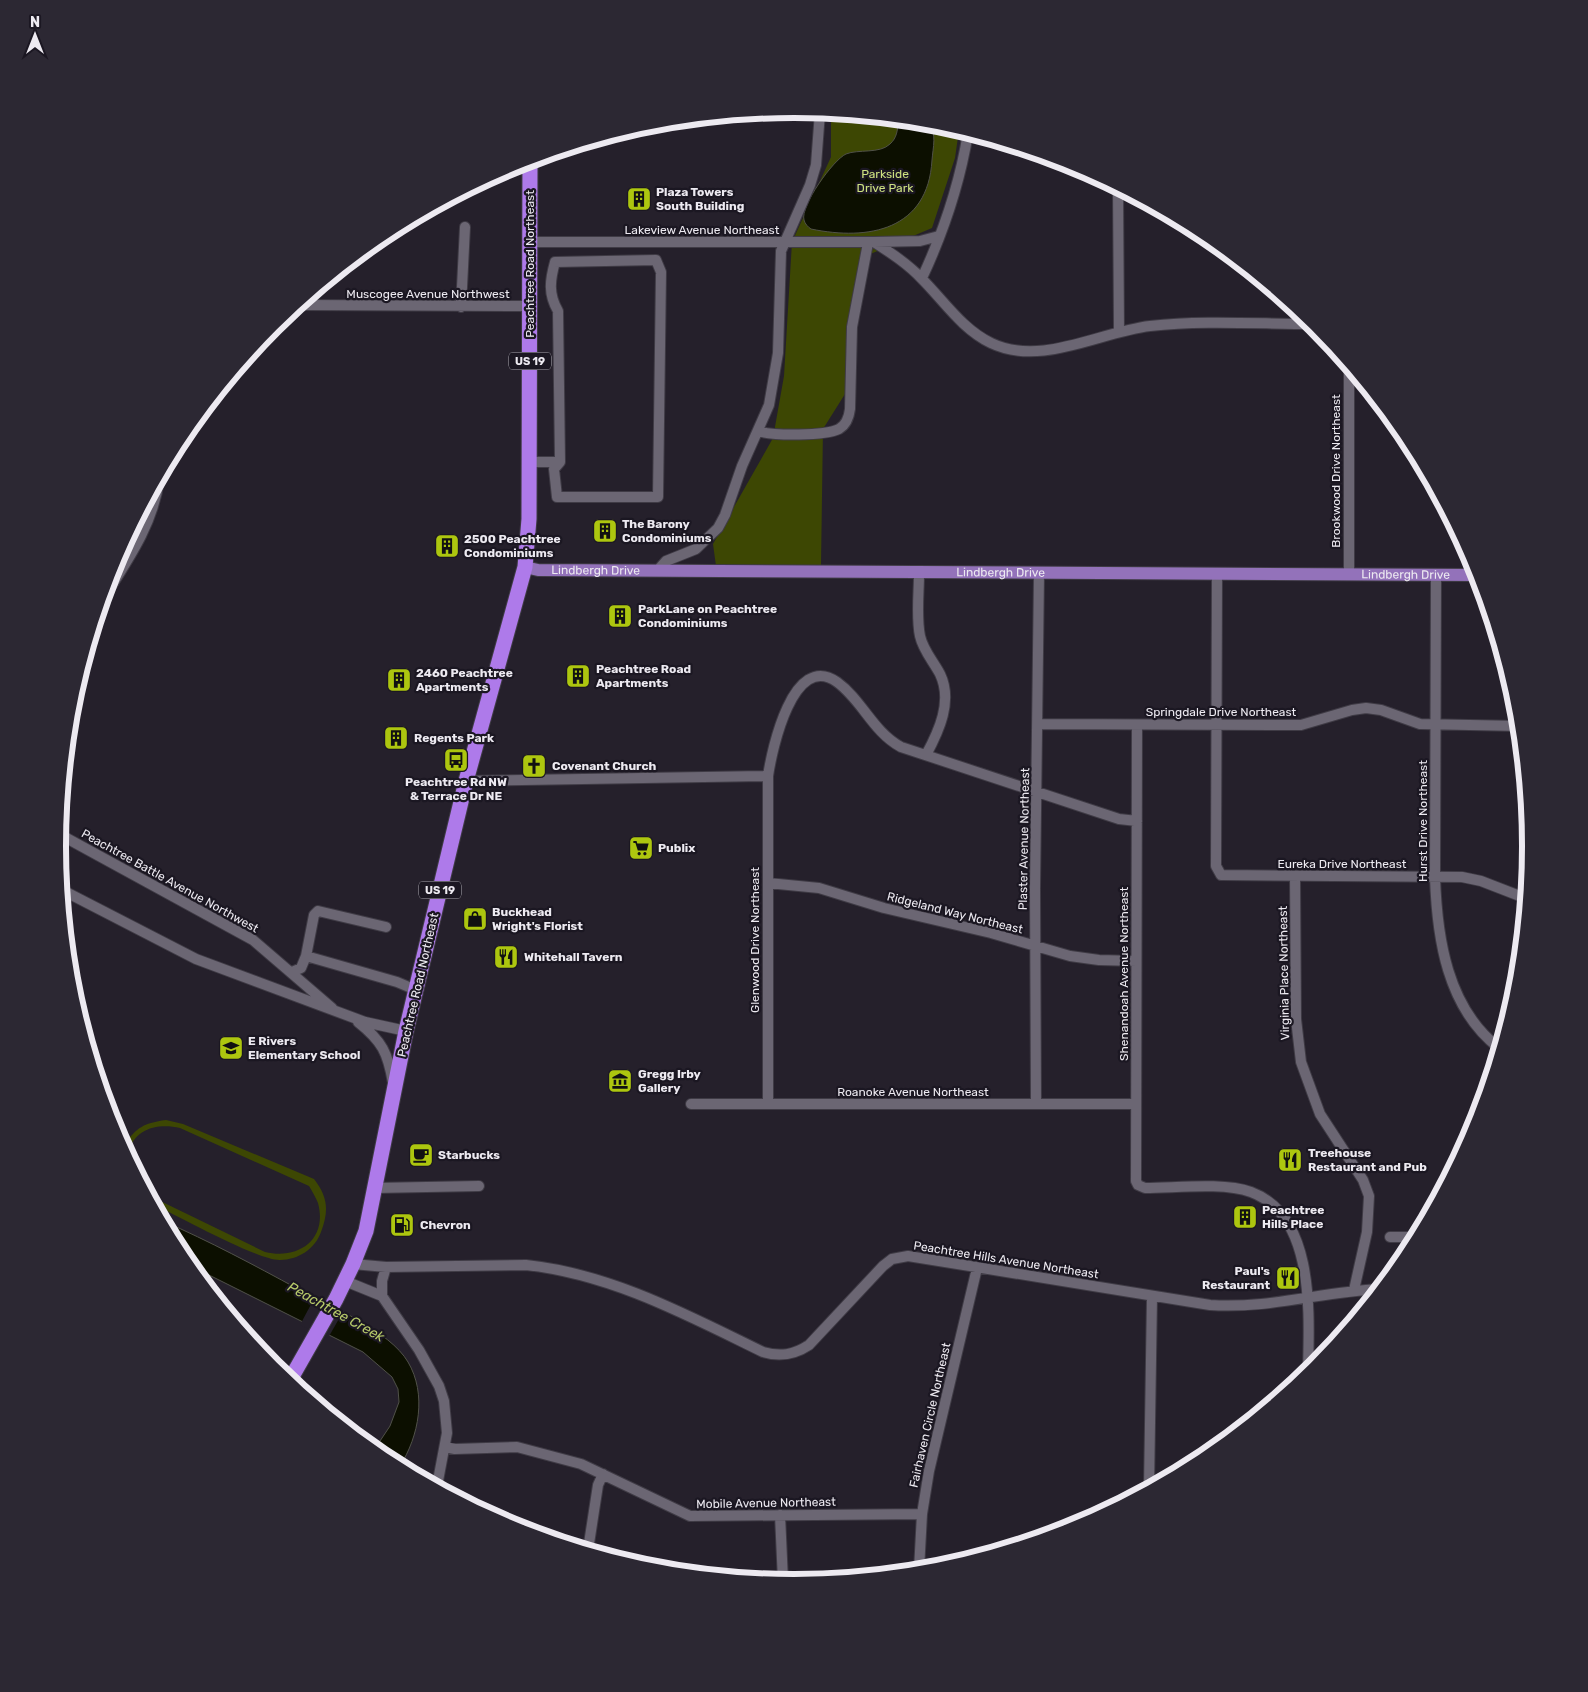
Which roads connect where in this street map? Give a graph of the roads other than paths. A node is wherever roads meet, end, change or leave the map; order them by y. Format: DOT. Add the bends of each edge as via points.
graph roads {
  1 [pos="819,119"];
  2 [pos="967,139"];
  3 [pos="530,169"];
  4 [pos="1118,194"];
  5 [pos="464,227"];
  6 [pos="939,236"];
  7 [pos="530,242"];
  8 [pos="625,242"];
  9 [pos="644,242"];
  10 [pos="871,242"];
  11 [pos="784,243"];
  12 [pos="642,260"];
  13 [pos="622,261"];
  14 [pos="922,278"];
  15 [pos="307,305"];
  16 [pos="529,306"];
  17 [pos="460,308"];
  18 [pos="1301,324"];
  19 [pos="1119,332"];
  20 [pos="1348,375"];
  21 [pos="758,430"];
  22 [pos="530,462"];
  23 [pos="560,462"];
  24 [pos="153,501"];
  25 [pos="123,565"];
  26 [pos="525,567"];
  27 [pos="658,570"];
  28 [pos="919,574"];
  29 [pos="1038,574"];
  30 [pos="1217,574"];
  31 [pos="1349,575"];
  32 [pos="1436,575"];
  33 [pos="1469,575"];
  34 [pos="1038,724"];
  35 [pos="1138,725"];
  36 [pos="1216,725"];
  37 [pos="1435,726"];
  38 [pos="1512,726"];
  39 [pos="926,755"];
  40 [pos="768,776"];
  41 [pos="466,781"];
  42 [pos="1037,792"];
  43 [pos="1137,821"];
  44 [pos="66,838"];
  45 [pos="1295,876"];
  46 [pos="1435,877"];
  47 [pos="768,883"];
  48 [pos="68,893"];
  49 [pos="1520,896"];
  50 [pos="386,926"];
  51 [pos="1036,946"];
  52 [pos="306,956"];
  53 [pos="1136,961"];
  54 [pos="292,972"];
  55 [pos="416,990"];
  56 [pos="336,1012"];
  57 [pos="349,1016"];
  58 [pos="406,1031"];
  59 [pos="1494,1044"];
  60 [pos="394,1088"];
  61 [pos="691,1104"];
  62 [pos="768,1104"];
  63 [pos="1036,1104"];
  64 [pos="1136,1104"];
  65 [pos="479,1186"];
  66 [pos="374,1188"];
  67 [pos="1390,1237"];
  68 [pos="1407,1237"];
  69 [pos="353,1264"];
  70 [pos="386,1267"];
  71 [pos="977,1268"];
  72 [pos="345,1281"];
  73 [pos="1371,1289"];
  74 [pos="1354,1290"];
  75 [pos="382,1296"];
  76 [pos="1152,1296"];
  77 [pos="1307,1298"];
  78 [pos="1308,1362"];
  79 [pos="293,1375"];
  80 [pos="445,1447"];
  81 [pos="603,1474"];
  82 [pos="438,1480"];
  83 [pos="1149,1481"];
  84 [pos="922,1514"];
  85 [pos="780,1515"];
  86 [pos="589,1544"];
  87 [pos="919,1563"];
  88 [pos="783,1574"];
  1 -- 11 [label="street" via="816,165"];
  2 -- 6 [label="street"];
  3 -- 7 [label="highway, Peachtree Road Northeast / US 19"];
  4 -- 19 [label="street"];
  5 -- 17 [label="street"];
  6 -- 10 [label="street, Lakeview Avenue Northeast" via="920,241"];
  6 -- 14 [label="street"];
  7 -- 8 [label="street, Lakeview Avenue Northeast"];
  7 -- 16 [label="highway, Peachtree Road Northeast / US 19"];
  8 -- 9 [label="street, Lakeview Avenue Northeast"];
  8 -- 13 [label="street"];
  9 -- 11 [label="street, Lakeview Avenue Northeast"];
  9 -- 12 [label="street"];
  10 -- 11 [label="street, Lakeview Avenue Northeast"];
  10 -- 14 [label="street"];
  10 -- 21 [label="street" via="852,327 847,420 830,432 772,434"];
  11 -- 21 [label="street" via="780,258 777,371 769,405"];
  12 -- 13 [label="street"];
  12 -- 23 [label="street" via="656,260 661,272 658,497 557,497 554,469"];
  13 -- 23 [label="street" via="555,262 550,279 551,299 558,311"];
  14 -- 19 [label="street" via="974,332 1010,349 1046,350"];
  15 -- 17 [label="street, Muscogee Avenue Northwest"];
  16 -- 17 [label="street, Muscogee Avenue Northwest"];
  16 -- 22 [label="highway, Peachtree Road Northeast / US 19"];
  18 -- 19 [label="street" via="1178,324"];
  20 -- 31 [label="street, Brookwood Drive Northeast"];
  21 -- 27 [label="street" via="718,528 696,549 666,561"];
  22 -- 23 [label="street"];
  22 -- 26 [label="highway, Peachtree Road Northeast / US 19"];
  24 -- 25 [label="street" via="143,532"];
  26 -- 27 [label="main road, Lindbergh Drive" via="547,570"];
  26 -- 41 [label="highway, Peachtree Road Northeast / US 19"];
  27 -- 28 [label="main road, Lindbergh Drive"];
  28 -- 29 [label="main road, Lindbergh Drive"];
  28 -- 39 [label="street" via="920,636 940,674 944,694 941,723"];
  29 -- 30 [label="main road, Lindbergh Drive"];
  29 -- 34 [label="street, Plaster Avenue Northeast"];
  30 -- 31 [label="main road, Lindbergh Drive"];
  30 -- 36 [label="street"];
  31 -- 32 [label="main road, Lindbergh Drive"];
  32 -- 33 [label="main road, Lindbergh Drive"];
  32 -- 37 [label="street, Hurst Drive Northeast"];
  34 -- 35 [label="street, Springdale Drive Northeast"];
  34 -- 42 [label="street, Plaster Avenue Northeast"];
  35 -- 36 [label="street, Springdale Drive Northeast"];
  35 -- 43 [label="street, Shenandoah Avenue Northeast"];
  36 -- 37 [label="street, Springdale Drive Northeast" via="1301,725 1366,708"];
  36 -- 45 [label="street, Eureka Drive Northeast" via="1216,866 1220,875"];
  37 -- 38 [label="street, Springdale Drive Northeast"];
  37 -- 46 [label="street, Hurst Drive Northeast"];
  39 -- 40 [label="street, Glenwood Drive Northeast" via="891,742 837,683 828,677 816,677 802,684 790,703 773,749"];
  39 -- 42 [label="street, Glenwood Drive Northeast"];
  40 -- 41 [label="street"];
  40 -- 47 [label="street, Glenwood Drive Northeast"];
  41 -- 55 [label="highway, Peachtree Road Northeast / US 19"];
  42 -- 43 [label="street, Glenwood Drive Northeast" via="1119,819"];
  42 -- 51 [label="street, Plaster Avenue Northeast"];
  43 -- 53 [label="street, Shenandoah Avenue Northeast"];
  44 -- 54 [label="street, Peachtree Battle Avenue Northwest" via="252,940"];
  45 -- 46 [label="street, Eureka Drive Northeast"];
  45 -- 74 [label="street, Virginia Place Northeast" via="1296,1019 1301,1062 1320,1114 1363,1180 1369,1196 1366,1232"];
  46 -- 49 [label="street, Eureka Drive Northeast" via="1472,878"];
  46 -- 59 [label="street, Hurst Drive Northeast" via="1438,920 1449,975 1468,1015"];
  47 -- 51 [label="street, Ridgeland Way Northeast" via="819,888 884,908"];
  47 -- 62 [label="street, Glenwood Drive Northeast"];
  48 -- 56 [label="street, Peachtree Battle Avenue Northwest" via="196,959"];
  50 -- 52 [label="street" via="318,911 314,915"];
  51 -- 53 [label="street, Ridgeland Way Northeast" via="1084,958"];
  51 -- 63 [label="street, Plaster Avenue Northeast"];
  52 -- 54 [label="street" via="301,968"];
  52 -- 55 [label="street"];
  53 -- 64 [label="street, Shenandoah Avenue Northeast"];
  54 -- 56 [label="street, Peachtree Battle Avenue Northwest"];
  55 -- 58 [label="highway, Peachtree Road Northeast / US 19"];
  56 -- 57 [label="street, Peachtree Battle Avenue Northwest"];
  57 -- 58 [label="street, Peachtree Battle Avenue Northwest"];
  57 -- 60 [label="street, Peachtree Battle Avenue Northwest" via="380,1042 388,1058"];
  58 -- 60 [label="highway, Peachtree Road Northeast / US 19"];
  60 -- 66 [label="highway, Peachtree Road Northeast / US 19"];
  61 -- 62 [label="street, Roanoke Avenue Northeast"];
  62 -- 63 [label="street, Roanoke Avenue Northeast"];
  63 -- 64 [label="street, Roanoke Avenue Northeast"];
  64 -- 77 [label="street, Shenandoah Avenue Northeast" via="1138,1185 1145,1188 1234,1188 1252,1192 1269,1202 1282,1214 1298,1242"];
  65 -- 66 [label="street"];
  66 -- 69 [label="highway, Peachtree Road Northeast / US 19" via="366,1230"];
  67 -- 68 [label="street"];
  69 -- 70 [label="street, Peachtree Hills Avenue Northeast"];
  69 -- 72 [label="highway, Peachtree Road Northeast / US 19"];
  70 -- 71 [label="street, Peachtree Hills Avenue Northeast" via="548,1267 642,1294 763,1352 780,1355 795,1353 809,1345 892,1259 908,1256"];
  70 -- 75 [label="street"];
  71 -- 76 [label="street, Peachtree Hills Avenue Northeast"];
  71 -- 84 [label="street, Fairhaven Circle Northeast" via="928,1472"];
  72 -- 75 [label="street"];
  72 -- 79 [label="highway, Peachtree Road Northeast / US 19"];
  73 -- 74 [label="street, Peachtree Hills Avenue Northeast"];
  74 -- 77 [label="street, Peachtree Hills Avenue Northeast"];
  75 -- 80 [label="street" via="439,1386 446,1417"];
  76 -- 77 [label="street, Peachtree Hills Avenue Northeast" via="1236,1307"];
  76 -- 83 [label="street"];
  77 -- 78 [label="street"];
  80 -- 81 [label="street, Mobile Avenue Northeast" via="518,1447 581,1464"];
  80 -- 82 [label="street"];
  81 -- 85 [label="street, Mobile Avenue Northeast" via="690,1516"];
  81 -- 86 [label="street" via="598,1485"];
  84 -- 85 [label="street, Mobile Avenue Northeast"];
  84 -- 87 [label="street, Fairhaven Circle Northeast"];
  85 -- 88 [label="street"];
}
